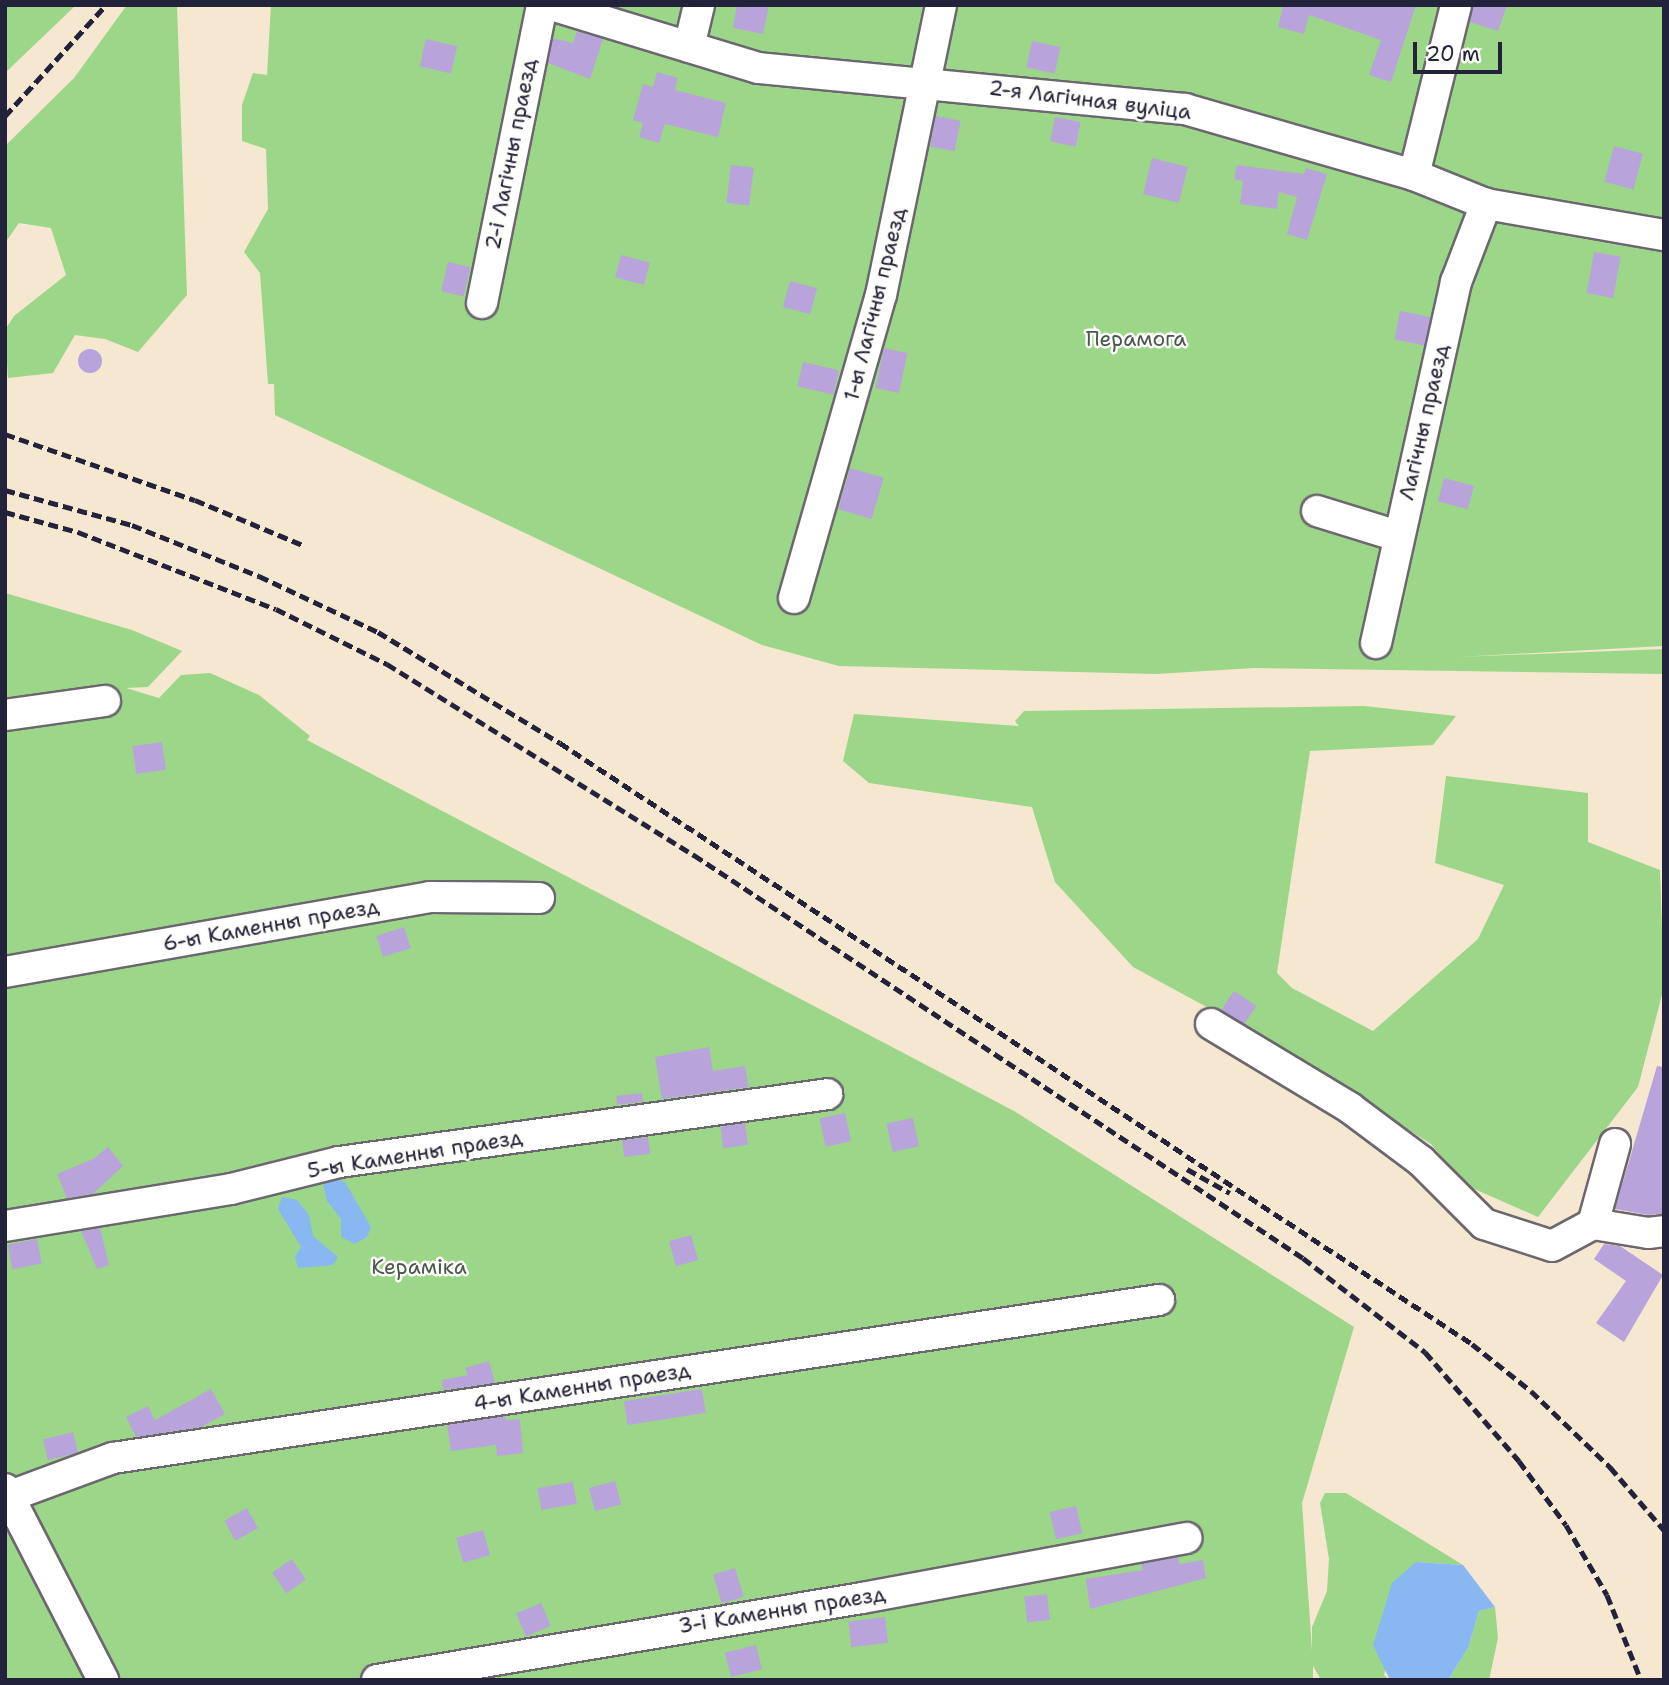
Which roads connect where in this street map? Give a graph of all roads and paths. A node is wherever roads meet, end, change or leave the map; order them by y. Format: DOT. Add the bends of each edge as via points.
graph roads {
  1 [pos="542,5"];
  2 [pos="551,5"];
  3 [pos="699,5"];
  4 [pos="941,5"];
  5 [pos="1457,5"];
  6 [pos="689,47"];
  7 [pos="928,81"];
  8 [pos="1414,175"];
  9 [pos="1486,204"];
  10 [pos="1664,235"];
  11 [pos="482,303"];
  12 [pos="1317,511"];
  13 [pos="1398,536"];
  14 [pos="794,598"];
  15 [pos="1376,643"];
  16 [pos="105,701"];
  17 [pos="5,715"];
  18 [pos="539,898"];
  19 [pos="5,972"];
  20 [pos="1211,1024"];
  21 [pos="827,1094"];
  22 [pos="1615,1144"];
  23 [pos="1593,1224"];
  24 [pos="5,1226"];
  25 [pos="1664,1231"];
  26 [pos="1159,1300"];
  27 [pos="7,1492"];
  28 [pos="1187,1538"];
  29 [pos="103,1680"];
  30 [pos="377,1680"];
  1 -- 11 [label="lane, 2-і Лагічны праезд"];
  2 -- 6 [label="lane, 2-я Лагічная вуліца"];
  3 -- 6 [label="lane"];
  4 -- 7 [label="lane, 1-ы Лагічны праезд"];
  5 -- 8 [label="lane"];
  6 -- 7 [label="lane, 2-я Лагічная вуліца" via="759,68"];
  7 -- 8 [label="lane, 2-я Лагічная вуліца" via="1185,109"];
  7 -- 14 [label="lane, 1-ы Лагічны праезд" via="881,295"];
  8 -- 9 [label="lane, 2-я Лагічная вуліца"];
  9 -- 10 [label="lane, 2-я Лагічная вуліца"];
  9 -- 13 [label="lane, Лагічны праезд" via="1456,282"];
  12 -- 13 [label="lane"];
  13 -- 15 [label="lane, Лагічны праезд"];
  16 -- 17 [label="lane"];
  18 -- 19 [label="lane, 6-ы Каменны праезд" via="430,897"];
  20 -- 23 [label="lane" via="1350,1108 1421,1161 1484,1224 1552,1247"];
  21 -- 24 [label="lane, 5-ы Каменны праезд" via="339,1162 231,1189"];
  22 -- 23 [label="lane"];
  23 -- 25 [label="lane" via="1648,1233"];
  26 -- 27 [label="lane, 4-ы Каменны праезд" via="113,1458"];
  27 -- 29 [label="lane"];
  28 -- 30 [label="lane, 3-і Каменны праезд"];
}
